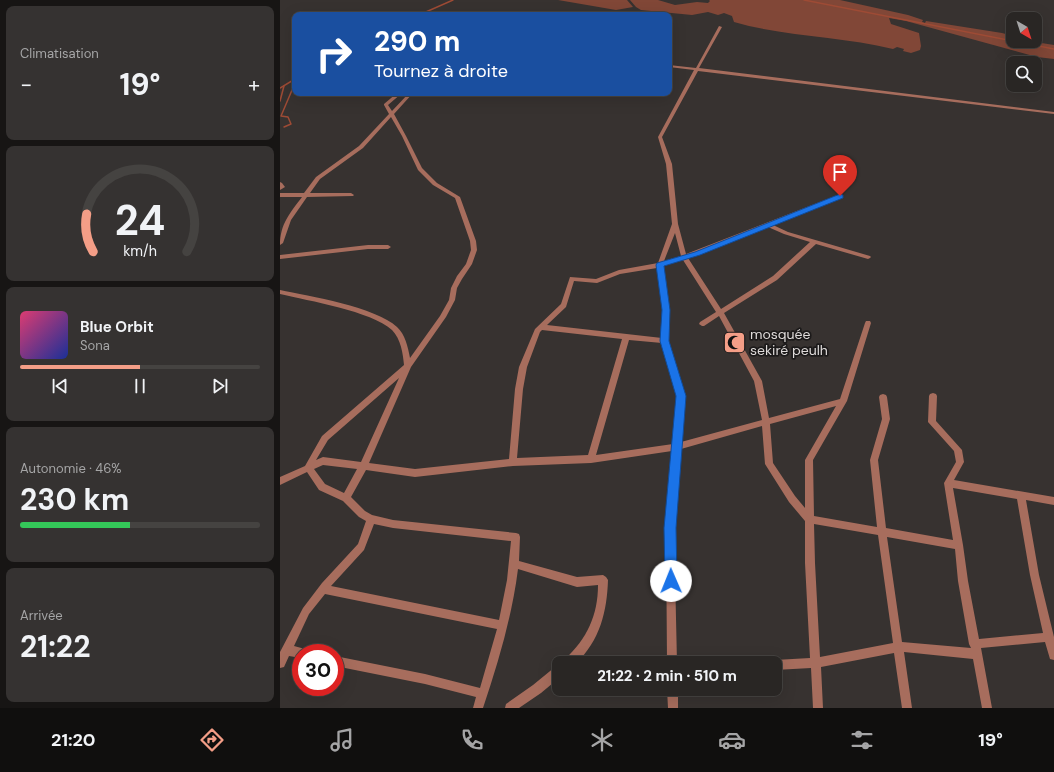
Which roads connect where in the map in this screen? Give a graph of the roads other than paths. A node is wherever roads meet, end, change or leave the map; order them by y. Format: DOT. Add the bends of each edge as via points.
graph roads {
  1 [pos="720,27"];
  2 [pos="672,66"];
  3 [pos="696,69"];
  4 [pos="396,96"];
  5 [pos="409,96"];
  6 [pos="1054,113"];
  7 [pos="392,114"];
  8 [pos="280,184"];
  9 [pos="280,188"];
  10 [pos="280,195"];
  11 [pos="307,195"];
  12 [pos="351,195"];
  13 [pos="840,196"];
  14 [pos="675,224"];
  15 [pos="769,225"];
  16 [pos="815,241"];
  17 [pos="280,243"];
  18 [pos="388,247"];
  19 [pos="280,257"];
  20 [pos="684,257"];
  21 [pos="868,257"];
  22 [pos="660,265"];
  23 [pos="280,292"];
  24 [pos="720,312"];
  25 [pos="868,323"];
  26 [pos="702,324"];
  27 [pos="540,328"];
  28 [pos="626,337"];
  29 [pos="665,341"];
  30 [pos="408,366"];
  31 [pos="933,396"];
  32 [pos="883,397"];
  33 [pos="842,401"];
  34 [pos="766,422"];
  35 [pos="676,446"];
  36 [pos="591,459"];
  37 [pos="513,462"];
  38 [pos="363,466"];
  39 [pos="308,468"];
  40 [pos="280,481"];
  41 [pos="948,483"];
  42 [pos="1021,495"];
  43 [pos="346,498"];
  44 [pos="1054,501"];
  45 [pos="371,518"];
  46 [pos="809,519"];
  47 [pos="883,532"];
  48 [pos="958,545"];
  49 [pos="515,564"];
  50 [pos="323,588"];
  51 [pos="502,625"];
  52 [pos="1048,636"];
  53 [pos="899,647"];
  54 [pos="975,649"];
  55 [pos="286,650"];
  56 [pos="292,652"];
  57 [pos="1054,655"];
  58 [pos="575,656"];
  59 [pos="672,656"];
  60 [pos="280,662"];
  61 [pos="344,663"];
  62 [pos="816,663"];
  63 [pos="782,665"];
  64 [pos="552,677"];
  65 [pos="483,694"];
  66 [pos="675,696"];
  67 [pos="478,708"];
  68 [pos="510,708"];
  69 [pos="673,708"];
  70 [pos="818,708"];
  71 [pos="907,708"];
  72 [pos="987,708"];
  1 -- 3 [label="street"];
  2 -- 3 [label="street"];
  3 -- 6 [label="street"];
  3 -- 14 [label="street" via="660,137 669,164"];
  4 -- 7 [label="street" via="387,103"];
  5 -- 7 [label="street"];
  7 -- 11 [label="street" via="361,147 318,178"];
  7 -- 30 [label="street" via="420,168 435,184 457,197 474,250 443,317"];
  8 -- 9 [label="street"];
  10 -- 11 [label="street"];
  11 -- 12 [label="street"];
  11 -- 17 [label="street" via="288,220"];
  13 -- 15 [label="street"];
  14 -- 20 [label="street"];
  14 -- 22 [label="street"];
  15 -- 16 [label="street"];
  15 -- 20 [label="street"];
  16 -- 21 [label="street"];
  16 -- 24 [label="street" via="775,278"];
  18 -- 19 [label="street"];
  20 -- 22 [label="street"];
  20 -- 24 [label="street"];
  22 -- 27 [label="street" via="619,272 597,281 572,279 564,305"];
  22 -- 29 [label="street" via="666,310"];
  23 -- 30 [label="street" via="333,304 387,323 404,342"];
  24 -- 26 [label="street"];
  24 -- 34 [label="street" via="758,381"];
  25 -- 33 [label="street"];
  27 -- 28 [label="street"];
  27 -- 37 [label="street" via="534,338 522,375 516,413"];
  28 -- 29 [label="street"];
  28 -- 36 [label="street"];
  29 -- 35 [label="street" via="681,396"];
  30 -- 38 [label="street"];
  30 -- 39 [label="street" via="325,438"];
  31 -- 41 [label="street" via="932,422 960,455 960,462"];
  32 -- 47 [label="street" via="886,419 874,460"];
  33 -- 34 [label="street"];
  33 -- 46 [label="street" via="809,460"];
  34 -- 35 [label="street"];
  34 -- 46 [label="street" via="769,464"];
  35 -- 36 [label="street"];
  35 -- 59 [label="street" via="670,528"];
  36 -- 37 [label="street"];
  37 -- 38 [label="street" via="415,473"];
  38 -- 39 [label="street" via="323,461"];
  38 -- 43 [label="street"];
  39 -- 40 [label="street"];
  39 -- 43 [label="street" via="322,487"];
  41 -- 42 [label="street"];
  41 -- 48 [label="street"];
  42 -- 44 [label="street"];
  42 -- 52 [label="street" via="1028,544"];
  43 -- 45 [label="street" via="362,514"];
  45 -- 49 [label="street" via="393,524 516,537"];
  45 -- 50 [label="street" via="361,547"];
  46 -- 47 [label="street"];
  46 -- 62 [label="street"];
  47 -- 48 [label="street"];
  47 -- 53 [label="street"];
  48 -- 54 [label="street"];
  49 -- 51 [label="street"];
  49 -- 58 [label="street" via="577,582 603,580 596,627 590,640"];
  50 -- 51 [label="street"];
  50 -- 55 [label="street" via="306,611"];
  51 -- 65 [label="street"];
  52 -- 54 [label="street"];
  52 -- 57 [label="street"];
  53 -- 54 [label="street"];
  53 -- 62 [label="street"];
  53 -- 71 [label="street"];
  54 -- 72 [label="street"];
  55 -- 56 [label="street"];
  55 -- 60 [label="street"];
  61 -- 65 [label="street"];
  62 -- 63 [label="street"];
  62 -- 70 [label="street"];
  64 -- 68 [label="street"];
  65 -- 67 [label="street"];
  66 -- 69 [label="street"];
}
